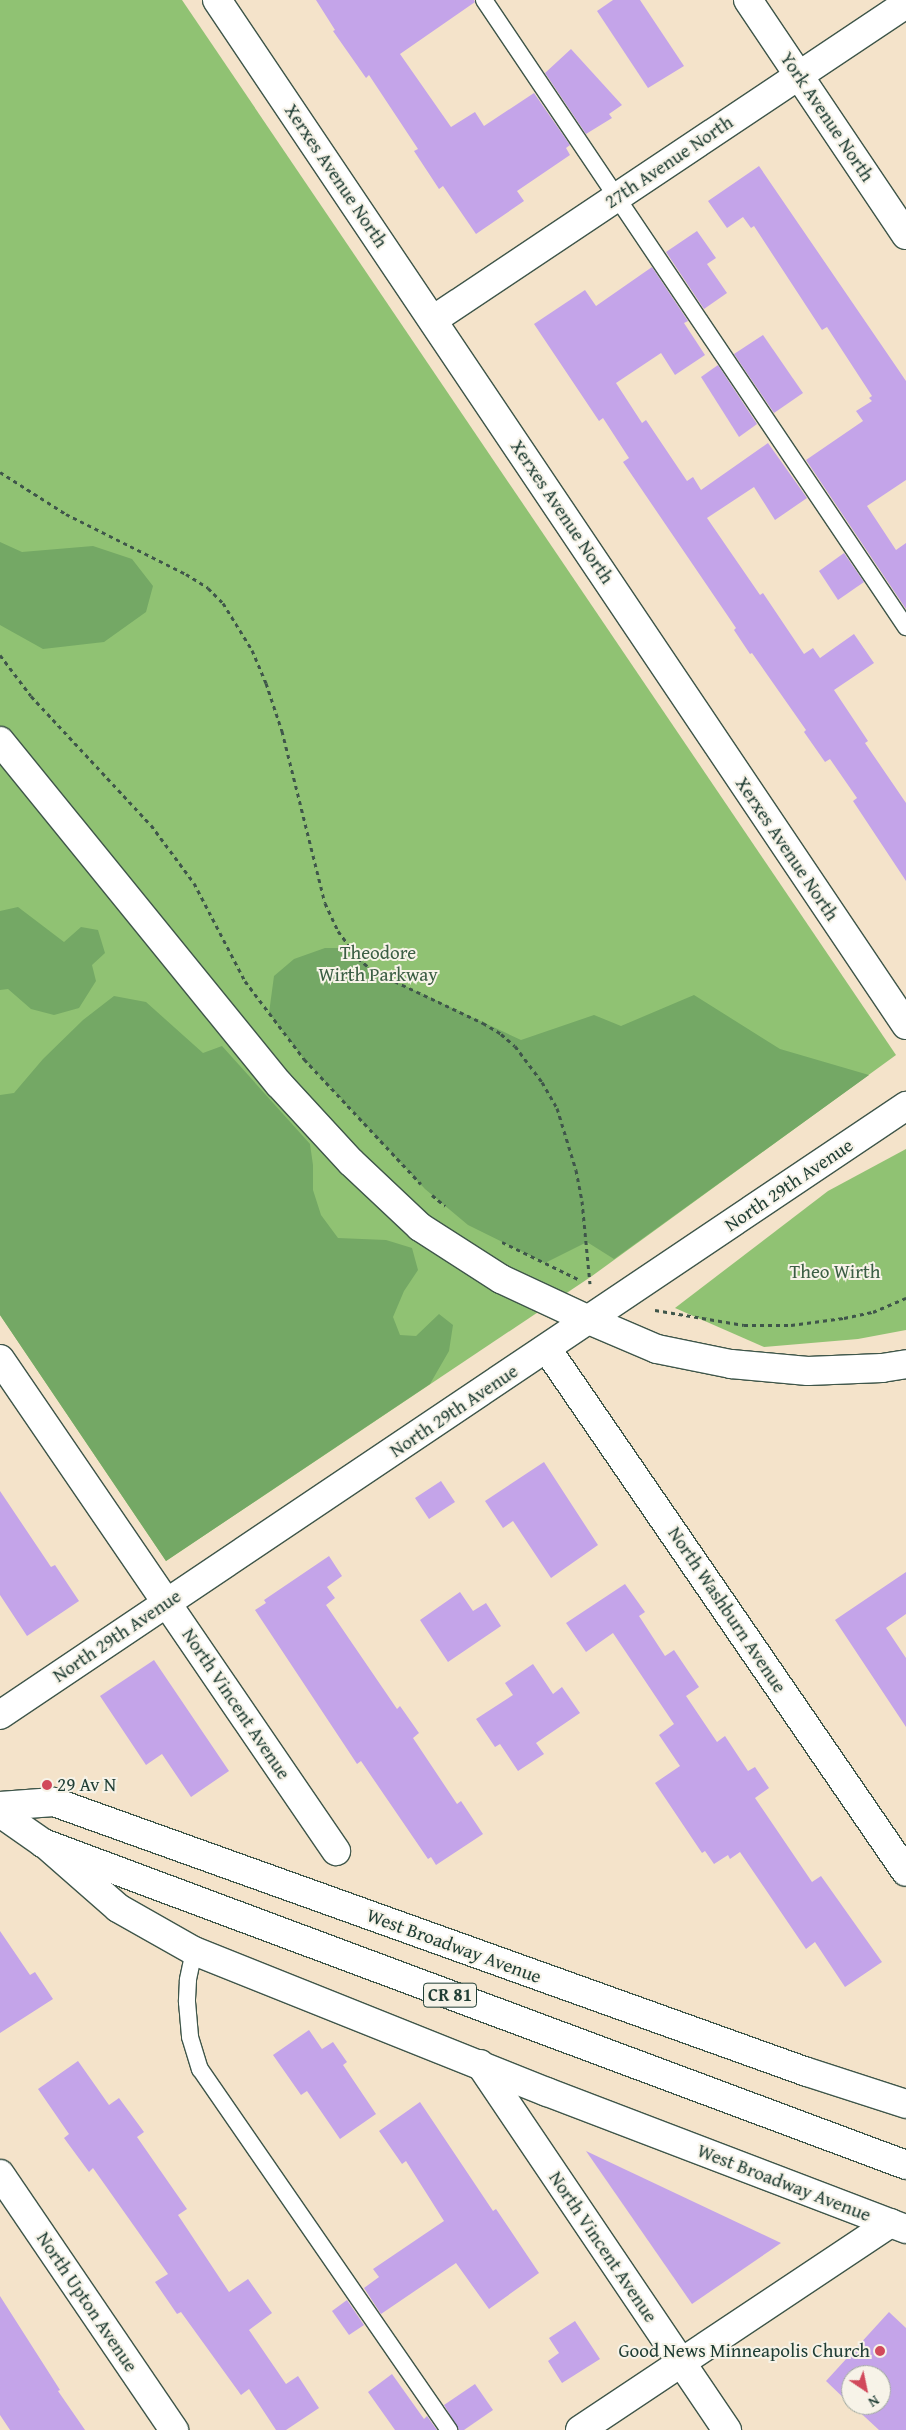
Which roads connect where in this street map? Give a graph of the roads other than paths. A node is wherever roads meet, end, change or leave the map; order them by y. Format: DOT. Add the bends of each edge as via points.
graph roads {
  1 [pos="217,0"];
  2 [pos="484,0"];
  3 [pos="748,0"];
  4 [pos="906,4"];
  5 [pos="799,76"];
  6 [pos="617,196"];
  7 [pos="906,235"];
  8 [pos="433,320"];
  9 [pos="906,627"];
  10 [pos="0,741"];
  11 [pos="906,1025"];
  12 [pos="906,1106"];
  13 [pos="588,1320"];
  14 [pos="547,1349"];
  15 [pos="0,1359"];
  16 [pos="906,1364"];
  17 [pos="167,1602"];
  18 [pos="0,1715"];
  19 [pos="0,1806"];
  20 [pos="0,1813"];
  21 [pos="43,1843"];
  22 [pos="336,1851"];
  23 [pos="906,1872"];
  24 [pos="194,1951"];
  25 [pos="480,2064"];
  26 [pos="906,2104"];
  27 [pos="906,2165"];
  28 [pos="0,2174"];
  29 [pos="898,2226"];
  30 [pos="681,2362"];
  31 [pos="174,2430"];
  32 [pos="449,2430"];
  33 [pos="580,2430"];
  34 [pos="726,2430"];
  1 -- 8 [label="street, Xerxes Avenue North"];
  2 -- 6 [label="lane"];
  3 -- 5 [label="street, York Avenue North"];
  4 -- 5 [label="street, 27th Avenue North"];
  5 -- 6 [label="street, 27th Avenue North"];
  5 -- 7 [label="street, York Avenue North"];
  6 -- 8 [label="street, 27th Avenue North"];
  6 -- 9 [label="lane"];
  8 -- 11 [label="street, Xerxes Avenue North"];
  10 -- 13 [label="street" via="279,1084 350,1162 420,1227 501,1279"];
  12 -- 13 [label="street, North 29th Avenue"];
  13 -- 14 [label="street, North 29th Avenue"];
  13 -- 16 [label="street" via="657,1349 731,1364 808,1371"];
  14 -- 17 [label="street, North 29th Avenue"];
  14 -- 23 [label="street, North Washburn Avenue"];
  15 -- 17 [label="street, North Vincent Avenue"];
  17 -- 18 [label="street, North 29th Avenue"];
  17 -- 22 [label="street, North Vincent Avenue"];
  19 -- 26 [label="street, West Broadway Avenue / CR 81" via="54,1802 798,2069"];
  20 -- 21 [label="street, West Broadway Avenue / CR 81"];
  21 -- 24 [label="street, West Broadway Avenue" via="118,1908"];
  21 -- 27 [label="street, West Broadway Avenue / CR 81"];
  24 -- 25 [label="street, West Broadway Avenue"];
  24 -- 32 [label="lane" via="187,2002 190,2036 200,2069"];
  25 -- 29 [label="street, West Broadway Avenue"];
  25 -- 30 [label="street, North Vincent Avenue"];
  28 -- 31 [label="street, North Upton Avenue"];
  29 -- 30 [label="street"];
  30 -- 33 [label="street"];
  30 -- 34 [label="street, North Vincent Avenue"];
}
